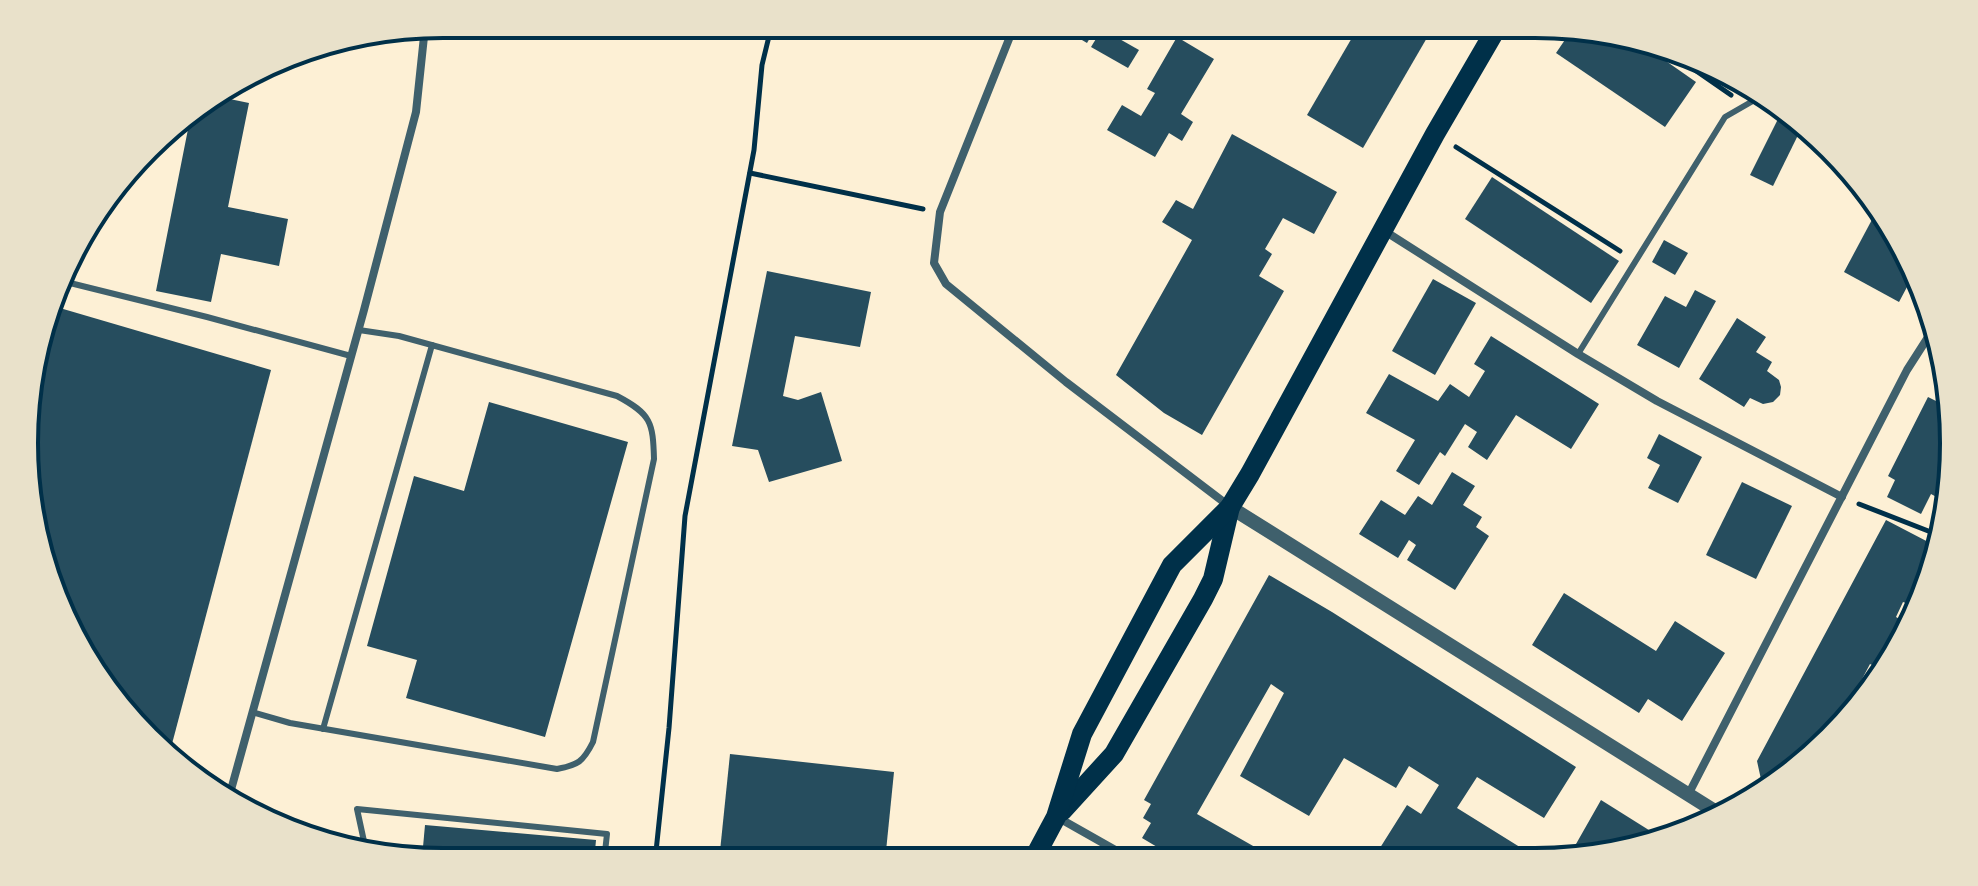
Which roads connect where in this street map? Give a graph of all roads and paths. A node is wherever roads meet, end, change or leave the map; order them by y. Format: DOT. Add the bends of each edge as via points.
graph roads {
  1 [pos="769,38"];
  2 [pos="1009,38"];
  3 [pos="1491,38"];
  4 [pos="424,39"];
  5 [pos="1701,74"];
  6 [pos="1752,101"];
  7 [pos="1746,105"];
  8 [pos="1435,134"];
  9 [pos="750,173"];
  10 [pos="940,212"];
  11 [pos="1382,229"];
  12 [pos="1636,261"];
  13 [pos="71,283"];
  14 [pos="359,330"];
  15 [pos="1926,340"];
  16 [pos="432,345"];
  17 [pos="1578,354"];
  18 [pos="351,356"];
  19 [pos="1842,497"];
  20 [pos="1230,507"];
  21 [pos="1930,532"];
  22 [pos="252,712"];
  23 [pos="323,729"];
  24 [pos="231,788"];
  25 [pos="1688,795"];
  26 [pos="1710,808"];
  27 [pos="1056,817"];
  28 [pos="364,840"];
  29 [pos="605,848"];
  30 [pos="656,848"];
  31 [pos="1039,848"];
  32 [pos="1112,848"];
  1 -- 9 [label="path"];
  2 -- 10 [label="street"];
  3 -- 8 [label="main road"];
  4 -- 14 [label="street" via="416,112"];
  5 -- 7 [label="path"];
  6 -- 7 [label="lane"];
  7 -- 12 [label="lane" via="1725,117"];
  8 -- 11 [label="main road"];
  8 -- 12 [label="path"];
  9 -- 10 [label="path"];
  9 -- 30 [label="path" via="685,516"];
  10 -- 20 [label="street" via="934,263 946,284"];
  11 -- 17 [label="street"];
  11 -- 20 [label="main road"];
  12 -- 17 [label="lane"];
  13 -- 18 [label="lane"];
  14 -- 16 [label="lane"];
  14 -- 18 [label="street"];
  15 -- 19 [label="street"];
  16 -- 23 [label="lane"];
  16 -- 23 [label="lane" via="617,396 648,418 654,459 593,742 575,766 557,769"];
  17 -- 19 [label="street"];
  18 -- 22 [label="street"];
  19 -- 21 [label="path"];
  19 -- 25 [label="street"];
  20 -- 25 [label="street"];
  20 -- 27 [label="main road" via="1172,565 1082,734"];
  20 -- 27 [label="main road" via="1203,599 1114,754"];
  22 -- 23 [label="lane"];
  22 -- 24 [label="street"];
  25 -- 26 [label="street"];
  27 -- 31 [label="main road"];
  27 -- 32 [label="street"];
  28 -- 29 [label="lane" via="357,809 607,834"];
}
